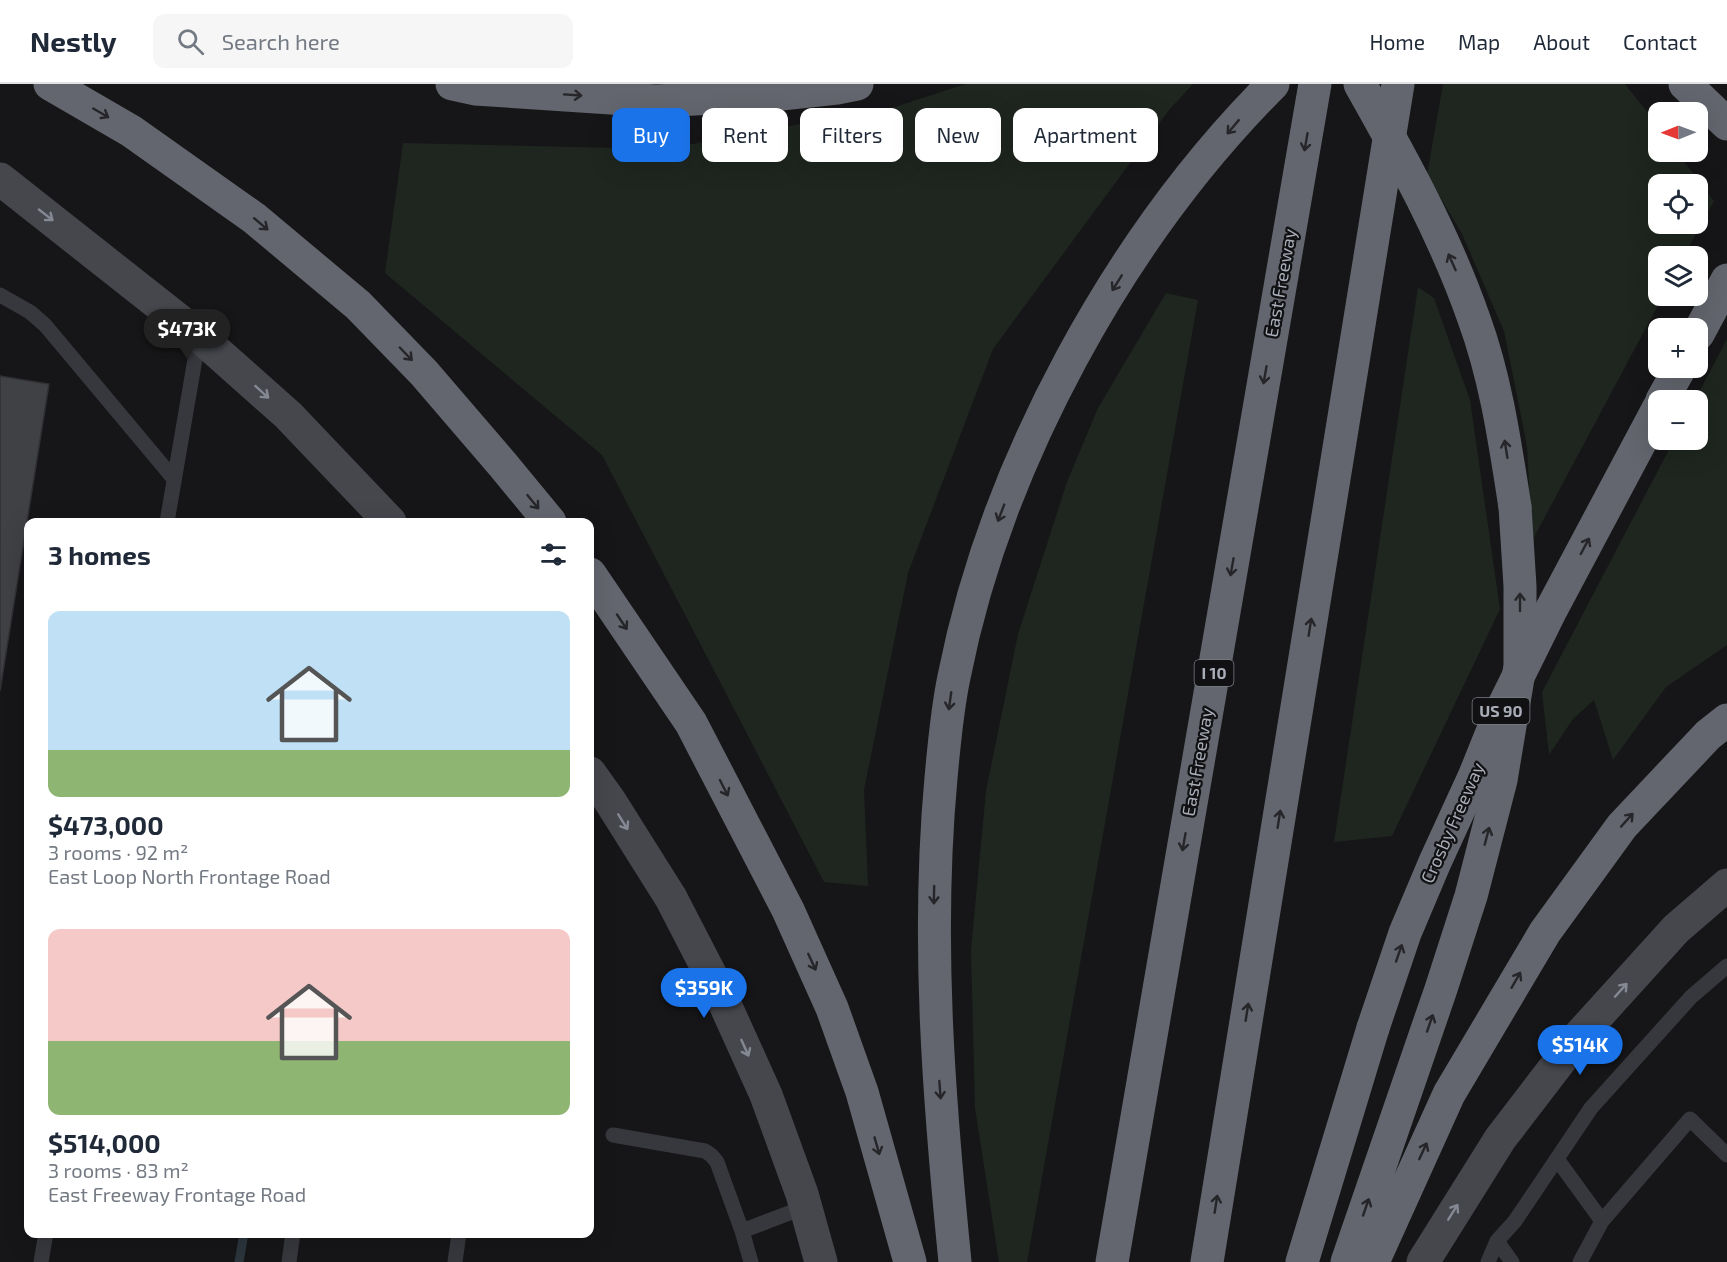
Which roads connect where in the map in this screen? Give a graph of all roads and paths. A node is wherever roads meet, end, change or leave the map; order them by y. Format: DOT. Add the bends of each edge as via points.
graph roads {
  1 [pos="50,84"];
  2 [pos="452,84"];
  3 [pos="856,84"];
  4 [pos="1273,84"];
  5 [pos="1316,84"];
  6 [pos="1360,84"];
  7 [pos="1398,84"];
  8 [pos="1684,84"];
  9 [pos="1727,124"];
  10 [pos="0,179"];
  11 [pos="1727,280"];
  12 [pos="0,295"];
  13 [pos="1707,318"];
  14 [pos="199,336"];
  15 [pos="1648,428"];
  16 [pos="174,479"];
  17 [pos="168,518"];
  18 [pos="386,518"];
  19 [pos="547,518"];
  20 [pos="594,580"];
  21 [pos="1727,720"];
  22 [pos="594,779"];
  23 [pos="1727,885"];
  24 [pos="1727,966"];
  25 [pos="613,1135"];
  26 [pos="1727,1155"];
  27 [pos="1557,1159"];
  28 [pos="805,1207"];
  29 [pos="1602,1221"];
  30 [pos="742,1231"];
  31 [pos="45,1238"];
  32 [pos="292,1238"];
  33 [pos="458,1238"];
  34 [pos="1497,1241"];
  35 [pos="41,1262"];
  36 [pos="289,1262"];
  37 [pos="455,1262"];
  38 [pos="751,1262"];
  39 [pos="821,1262"];
  40 [pos="910,1262"];
  41 [pos="955,1262"];
  42 [pos="1112,1262"];
  43 [pos="1207,1262"];
  44 [pos="1302,1262"];
  45 [pos="1347,1262"];
  46 [pos="1373,1262"];
  47 [pos="1423,1262"];
  48 [pos="1488,1262"];
  49 [pos="1512,1262"];
  50 [pos="1580,1262"];
  1 -- 19 [label="highway, one-way" via="131,131 254,218 358,305 424,373"];
  2 -- 3 [label="highway, one-way" via="475,89 656,101 772,95"];
  4 -- 41 [label="highway, one-way" via="1184,184 1101,307 1023,459 982,566 953,679 935,873 939,1077"];
  5 -- 42 [label="highway, East Freeway / I 10, one-way"];
  45 -- 6 [label="highway, one-way, bridge" via="1471,896 1501,780 1520,666 1515,507 1499,405 1475,321 1455,269 1426,203"];
  43 -- 7 [label="highway, one-way"];
  8 -- 9 [label="highway"];
  10 -- 14 [label="main road, one-way"];
  11 -- 13 [label="highway"];
  12 -- 16 [label="lane" via="45,325"];
  14 -- 16 [label="lane"];
  14 -- 18 [label="main road, one-way" via="288,416"];
  44 -- 15 [label="highway, Crosby Freeway / US 90, one-way, bridge" via="1405,933 1499,715"];
  16 -- 17 [label="lane"];
  20 -- 40 [label="highway, one-way" via="691,723 788,910 832,1008 862,1092"];
  46 -- 21 [label="highway, one-way" via="1449,1094 1545,932 1622,826"];
  22 -- 28 [label="main road, one-way" via="671,898 719,991 766,1095"];
  47 -- 23 [label="main road, one-way" via="1500,1139 1579,1036 1676,929"];
  24 -- 27 [label="lane" via="1691,997 1591,1108"];
  25 -- 30 [label="lane" via="711,1155"];
  26 -- 29 [label="lane" via="1690,1119"];
  27 -- 29 [label="lane"];
  27 -- 34 [label="lane"];
  28 -- 30 [label="lane"];
  28 -- 39 [label="main road"];
  29 -- 50 [label="lane"];
  30 -- 38 [label="lane"];
  31 -- 35 [label="lane"];
  32 -- 36 [label="lane"];
  33 -- 37 [label="lane"];
  34 -- 48 [label="lane"];
  34 -- 49 [label="lane"];
}
